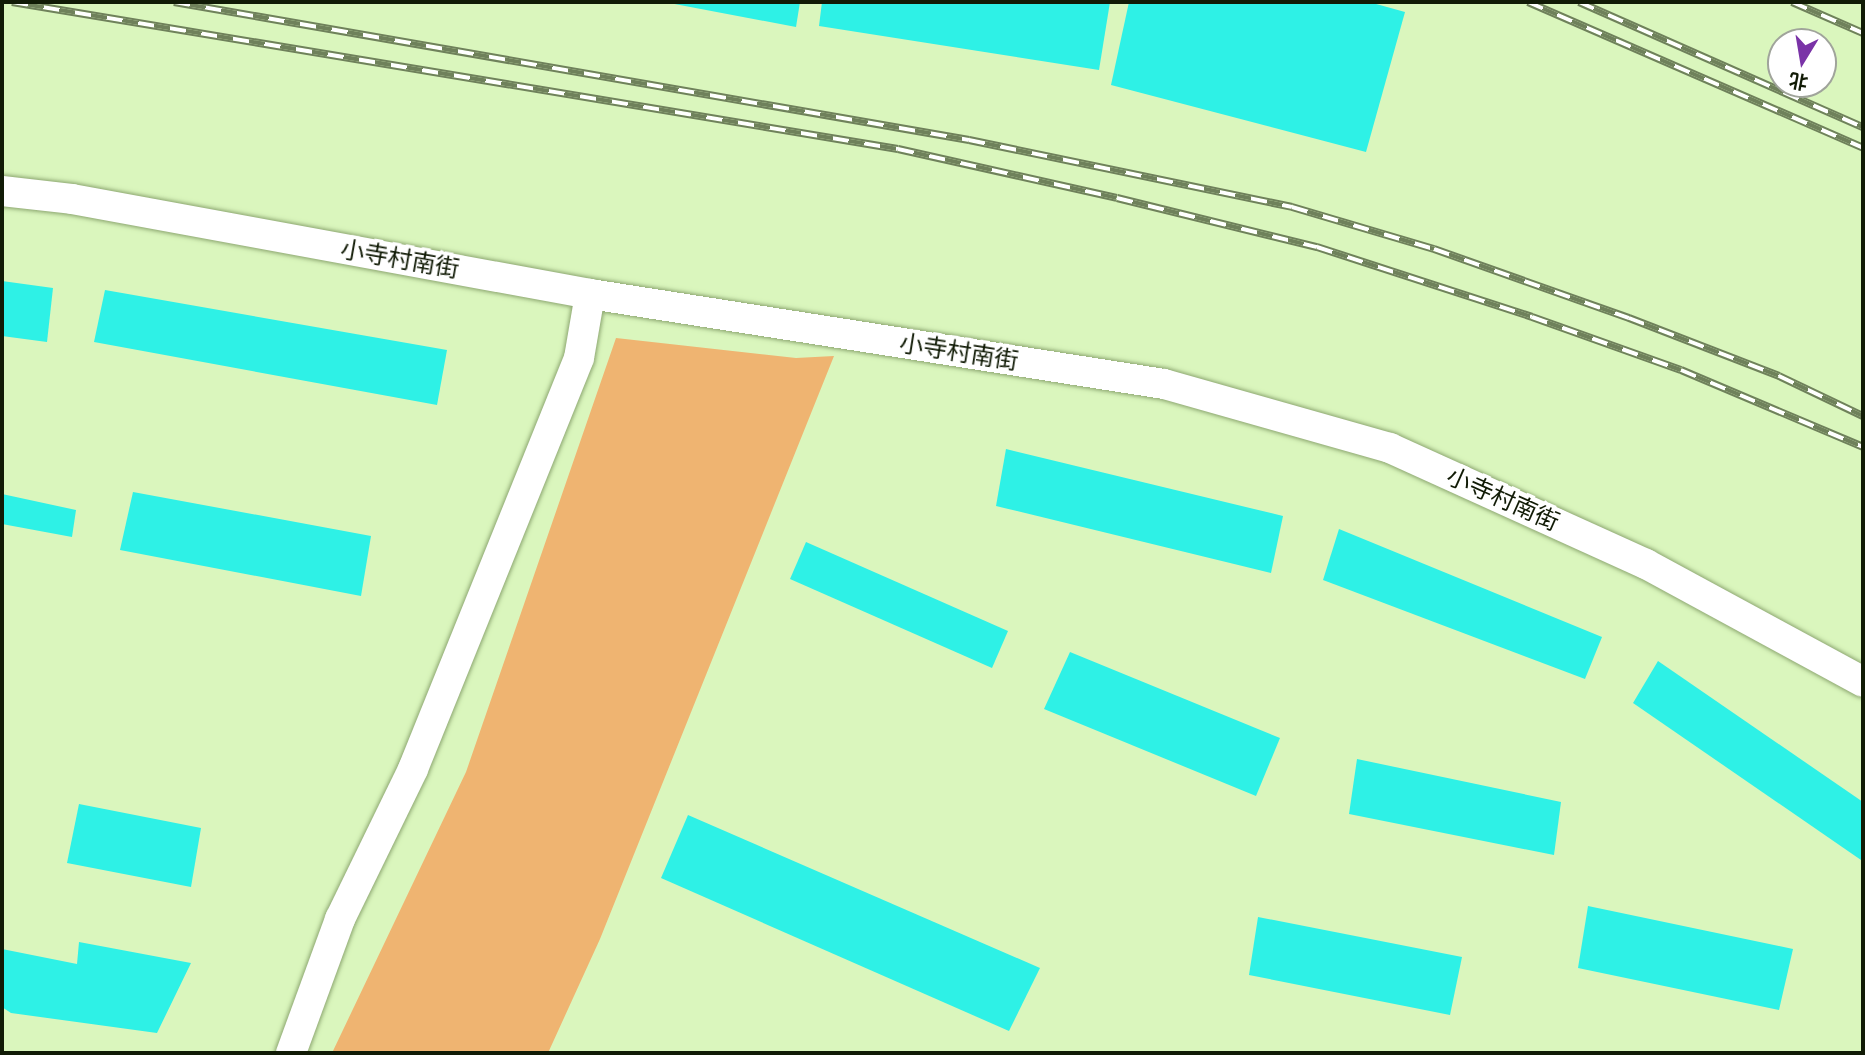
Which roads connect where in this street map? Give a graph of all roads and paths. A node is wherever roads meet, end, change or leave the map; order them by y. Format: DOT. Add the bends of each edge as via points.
graph roads {
  1 [pos="2,191"];
  2 [pos="590,294"];
  3 [pos="1863,682"];
  4 [pos="291,1053"];
  1 -- 2 [label="street, 小寺村南街" via="72,199"];
  2 -- 3 [label="street, 小寺村南街" via="1164,384 1390,448 1646,564"];
  2 -- 4 [label="street" via="579,358 413,769 340,919"];
}
